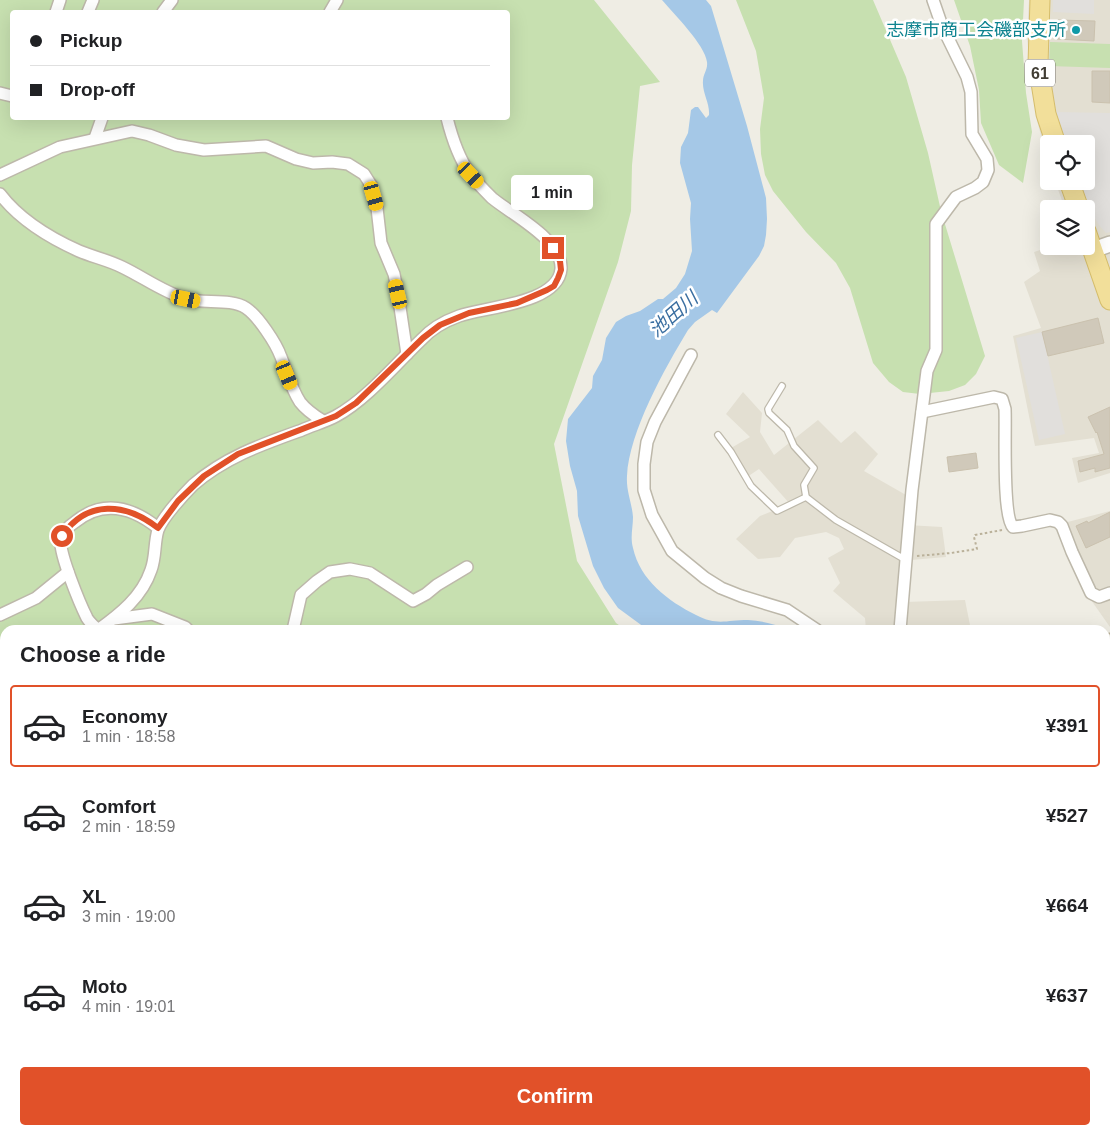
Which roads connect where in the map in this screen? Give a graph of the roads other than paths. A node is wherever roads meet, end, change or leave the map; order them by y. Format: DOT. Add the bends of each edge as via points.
graph roads {
  1 [pos="933,0"];
  2 [pos="1040,0"];
  3 [pos="93,120"];
  4 [pos="101,120"];
  5 [pos="448,120"];
  6 [pos="1053,135"];
  7 [pos="95,138"];
  8 [pos="0,176"];
  9 [pos="0,194"];
  10 [pos="1101,247"];
  11 [pos="1110,300"];
  12 [pos="407,354"];
  13 [pos="691,355"];
  14 [pos="782,386"];
  15 [pos="922,412"];
  16 [pos="323,422"];
  17 [pos="718,436"];
  18 [pos="806,497"];
  19 [pos="158,528"];
  20 [pos="906,558"];
  21 [pos="467,567"];
  22 [pos="68,572"];
  23 [pos="1110,593"];
  24 [pos="0,615"];
  25 [pos="114,618"];
  26 [pos="93,625"];
  27 [pos="105,625"];
  28 [pos="180,625"];
  29 [pos="294,625"];
  30 [pos="810,625"];
  31 [pos="900,625"];
  1 -- 15 [label="street" via="972,92 972,134 987,160 988,170 983,182 956,197 936,224 936,350 927,371"];
  2 -- 6 [label="main road, 61" via="1038,64 1046,114"];
  3 -- 7 [label="street"];
  4 -- 7 [label="street"];
  5 -- 12 [label="street" via="454,144 471,175 492,197 536,230 553,248 561,270 554,286 547,290 517,303 449,320"];
  7 -- 8 [label="street" via="60,147"];
  7 -- 12 [label="street" via="132,131 204,150 266,146 313,163 348,164 364,174 371,185 377,208 381,243 394,274"];
  9 -- 16 [label="street" via="37,228 80,252 121,266 186,299 236,304 245,308 278,349 300,401"];
  10 -- 11 [label="main road"];
  12 -- 16 [label="street" via="356,403"];
  13 -- 30 [label="street" via="647,442 644,490 652,516 672,551 705,578 735,594 787,610"];
  14 -- 18 [label="lane" via="768,409 814,468 804,485"];
  15 -- 20 [label="street"];
  15 -- 23 [label="street" via="994,397 1002,400 1009,524 1013,527 1050,520 1058,522 1091,593 1099,597"];
  16 -- 19 [label="street" via="224,462 192,487"];
  17 -- 18 [label="lane" via="751,486 777,510"];
  18 -- 20 [label="lane" via="836,520"];
  19 -- 22 [label="street" via="131,512 115,508 101,508 89,513 62,536 60,542"];
  19 -- 25 [label="street" via="152,569 134,600"];
  20 -- 31 [label="street"];
  21 -- 29 [label="street" via="413,601 370,573 350,569 330,572 301,595"];
  22 -- 24 [label="street" via="36,598"];
  22 -- 26 [label="street"];
  25 -- 27 [label="street"];
  25 -- 28 [label="street" via="152,614"];
}
